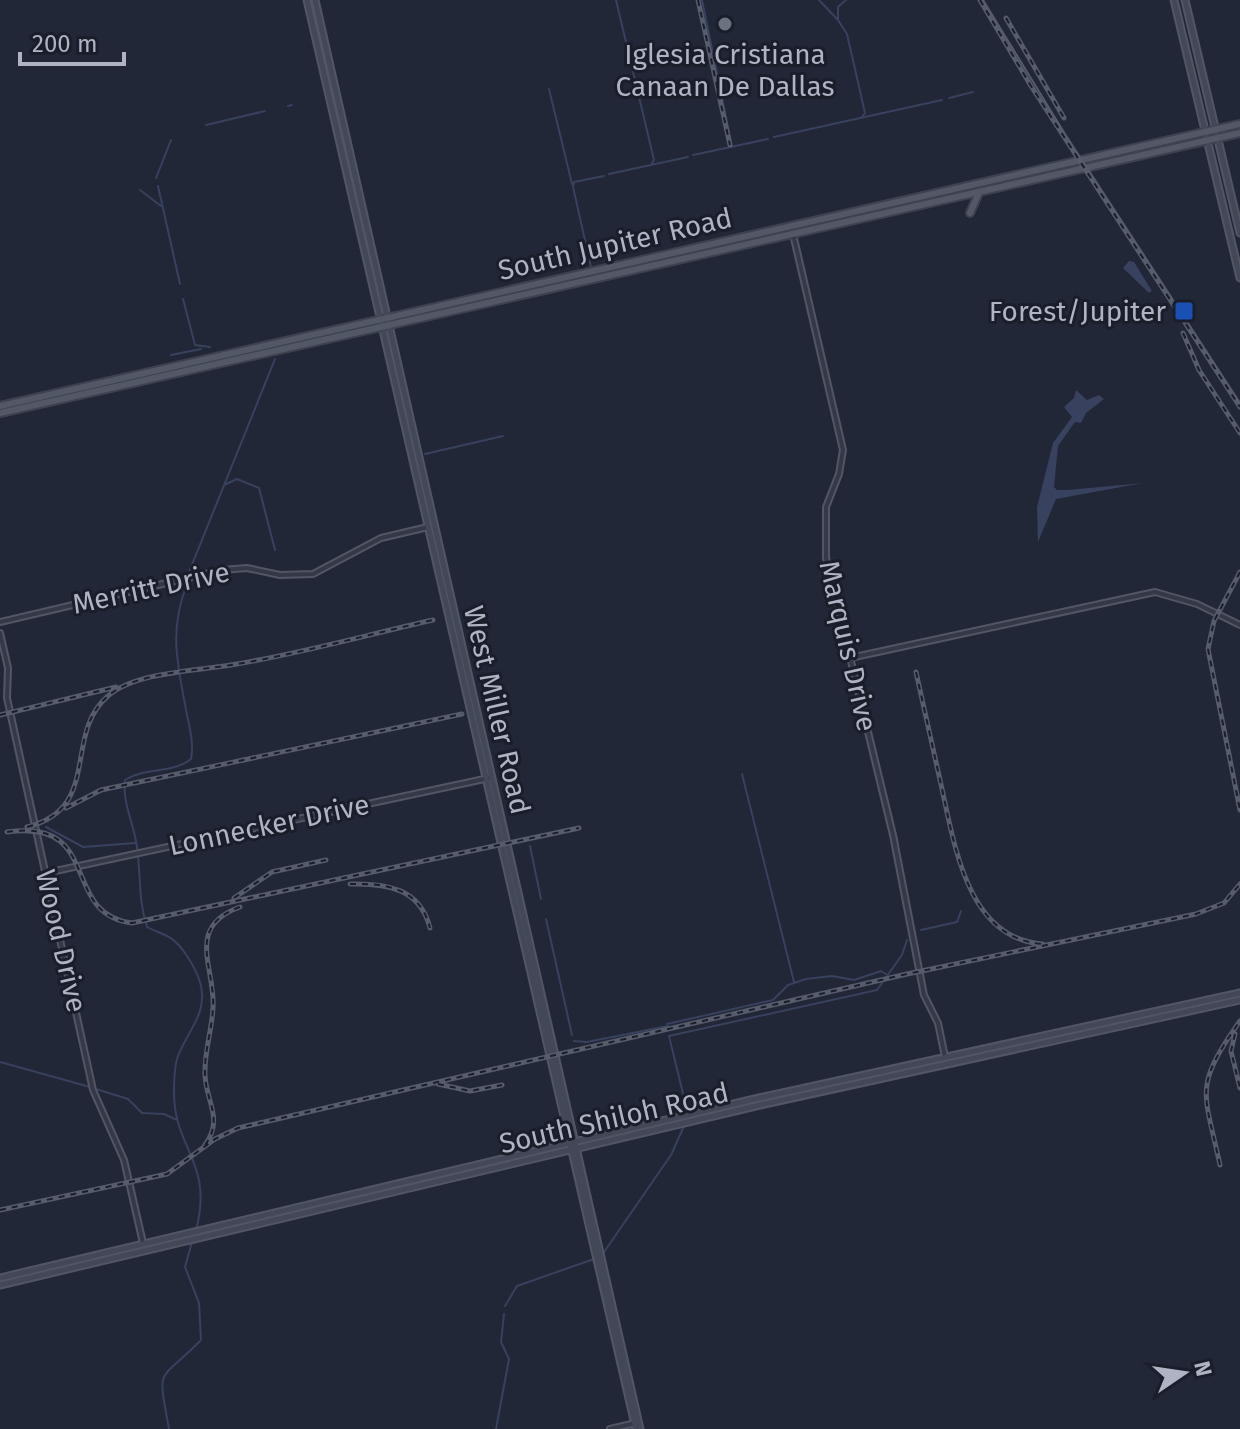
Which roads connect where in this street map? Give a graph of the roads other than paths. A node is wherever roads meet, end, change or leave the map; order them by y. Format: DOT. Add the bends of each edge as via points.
graph roads {
  1 [pos="307,0"];
  2 [pos="315,0"];
  3 [pos="1174,0"];
  4 [pos="1185,0"];
  5 [pos="1240,124"];
  6 [pos="1240,133"];
  7 [pos="1217,134"];
  8 [pos="1209,136"];
  9 [pos="1035,176"];
  10 [pos="981,193"];
  11 [pos="880,212"];
  12 [pos="970,213"];
  13 [pos="369,231"];
  14 [pos="793,231"];
  15 [pos="361,232"];
  16 [pos="1240,233"];
  17 [pos="1240,276"];
  18 [pos="386,323"];
  19 [pos="166,372"];
  20 [pos="0,406"];
  21 [pos="0,413"];
  22 [pos="432,527"];
  23 [pos="0,622"];
  24 [pos="1240,625"];
  25 [pos="0,633"];
  26 [pos="850,658"];
  27 [pos="489,778"];
  28 [pos="46,873"];
  29 [pos="1240,993"];
  30 [pos="1240,1000"];
  31 [pos="946,1061"];
  32 [pos="572,1146"];
  33 [pos="143,1243"];
  34 [pos="0,1278"];
  35 [pos="0,1285"];
  36 [pos="637,1426"];
  37 [pos="610,1429"];
  1 -- 15 [label="main road, West Miller Road"];
  2 -- 13 [label="main road, West Miller Road"];
  3 -- 8 [label="main road"];
  4 -- 7 [label="main road"];
  5 -- 7 [label="main road, South Jupiter Road"];
  6 -- 7 [label="main road, South Jupiter Road"];
  7 -- 8 [label="main road, South Jupiter Road"];
  7 -- 16 [label="main road"];
  8 -- 9 [label="main road, South Jupiter Road"];
  8 -- 17 [label="main road"];
  9 -- 10 [label="main road, South Jupiter Road"];
  9 -- 11 [label="main road, South Jupiter Road"];
  10 -- 11 [label="main road, South Jupiter Road"];
  10 -- 12 [label="main road"];
  11 -- 14 [label="main road, South Jupiter Road"];
  13 -- 15 [label="main road"];
  13 -- 18 [label="main road, West Miller Road"];
  14 -- 18 [label="main road, South Jupiter Road"];
  14 -- 26 [label="street, Marquis Drive" via="843,450 826,507 824,543"];
  15 -- 18 [label="main road, West Miller Road"];
  18 -- 19 [label="main road, South Jupiter Road"];
  18 -- 22 [label="main road, West Miller Road"];
  19 -- 20 [label="main road, South Jupiter Road"];
  19 -- 21 [label="main road, South Jupiter Road"];
  22 -- 23 [label="street, Merritt Drive" via="381,538 313,574 222,570"];
  22 -- 27 [label="main road, West Miller Road"];
  24 -- 26 [label="street" via="1173,595 1145,592"];
  25 -- 28 [label="street, Wood Drive" via="8,668 7,698"];
  26 -- 31 [label="street, Marquis Drive" via="893,835 924,995 938,1023"];
  27 -- 28 [label="street, Lonnecker Drive"];
  27 -- 32 [label="main road, West Miller Road"];
  27 -- 32 [label="main road, West Miller Road"];
  28 -- 33 [label="street, Wood Drive" via="94,1094 124,1160"];
  29 -- 31 [label="main road, South Shiloh Road"];
  30 -- 31 [label="main road, South Shiloh Road"];
  31 -- 32 [label="main road, South Shiloh Road"];
  32 -- 33 [label="main road, South Shiloh Road"];
  32 -- 35 [label="main road, South Shiloh Road"];
  32 -- 36 [label="main road, West Miller Road"];
  33 -- 34 [label="main road, South Shiloh Road"];
  36 -- 37 [label="street"];
}
